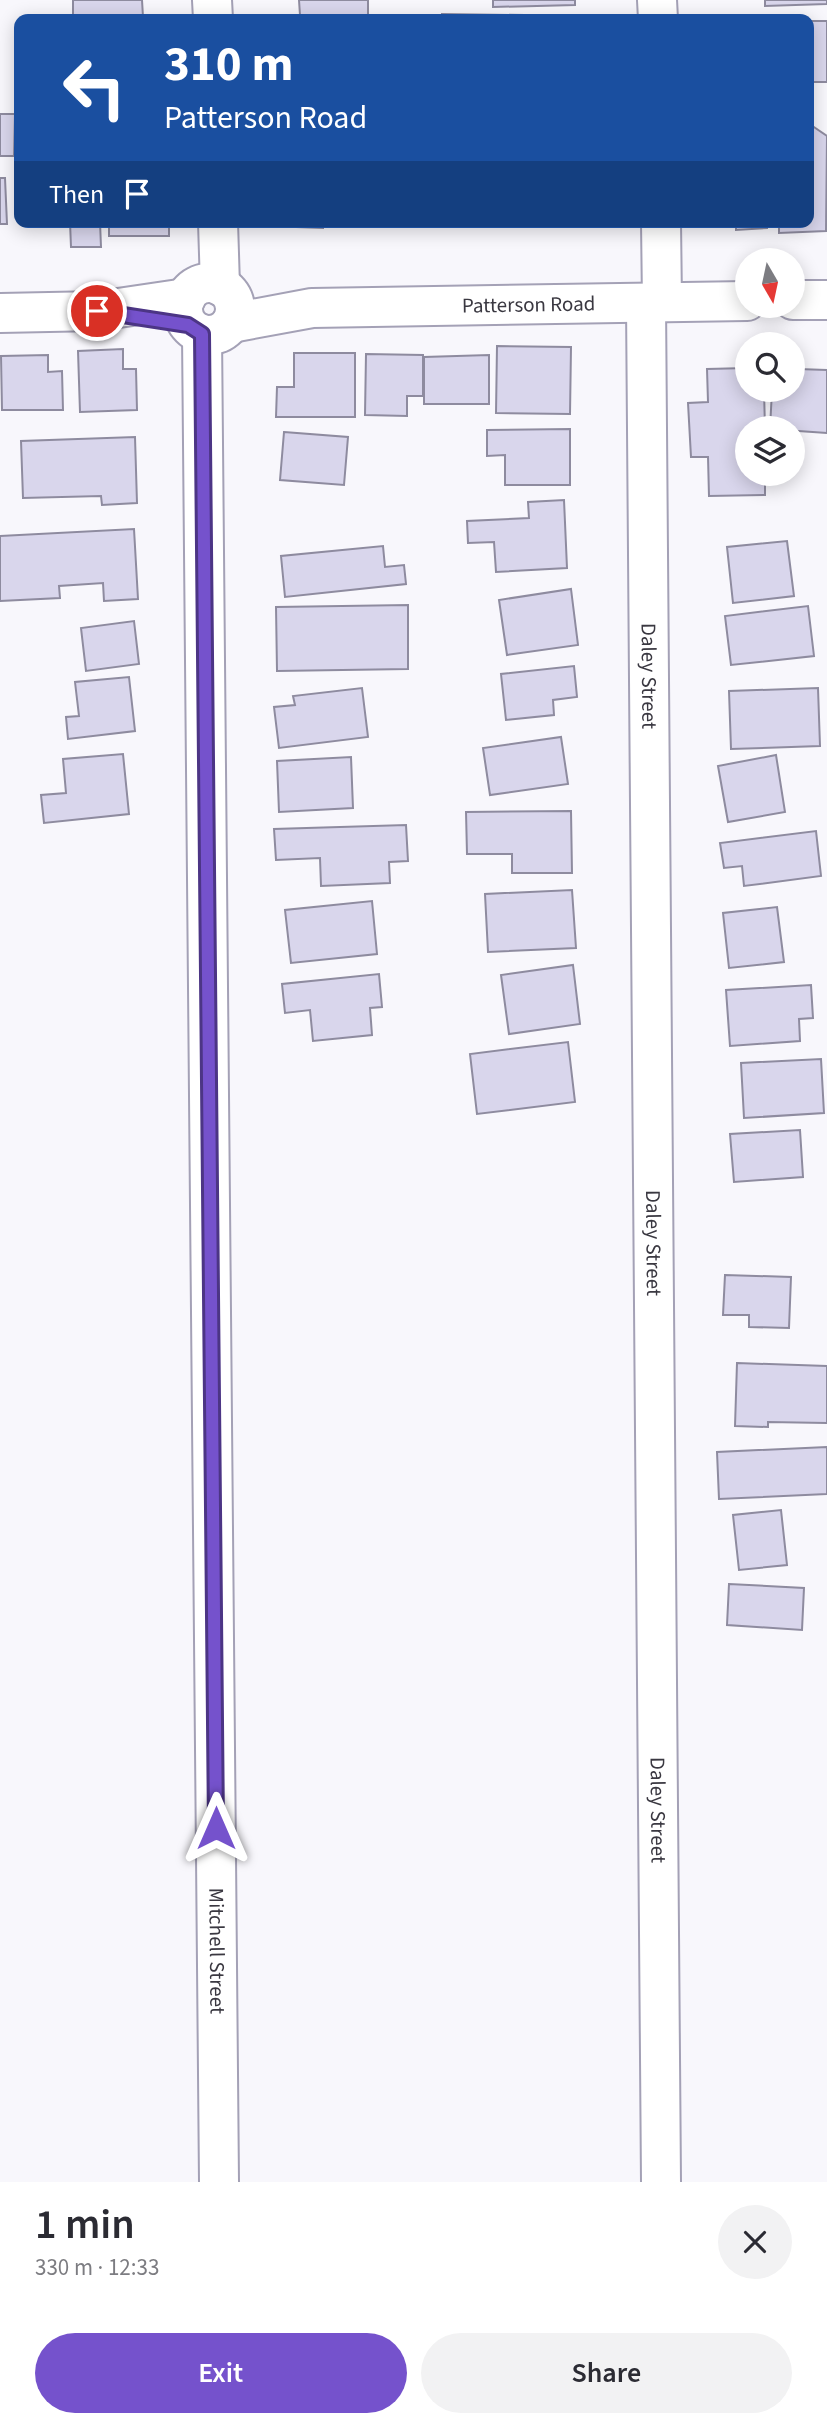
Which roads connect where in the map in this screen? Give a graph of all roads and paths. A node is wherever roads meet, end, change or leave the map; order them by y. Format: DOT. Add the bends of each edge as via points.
graph roads {
  1 [pos="217,228"];
  2 [pos="660,228"];
  3 [pos="805,300"];
  4 [pos="827,300"];
  5 [pos="735,301"];
  6 [pos="654,302"];
  7 [pos="209,310"];
  8 [pos="0,313"];
  9 [pos="219,2182"];
  10 [pos="661,2182"];
  1 -- 7 [label="street, Mitchell Street"];
  2 -- 6 [label="street, Daley Street"];
  3 -- 4 [label="street"];
  5 -- 6 [label="street, Patterson Road"];
  6 -- 7 [label="street, Patterson Road"];
  6 -- 10 [label="street, Daley Street"];
  7 -- 8 [label="street, Patterson Road"];
  7 -- 9 [label="street, Mitchell Street"];
}
